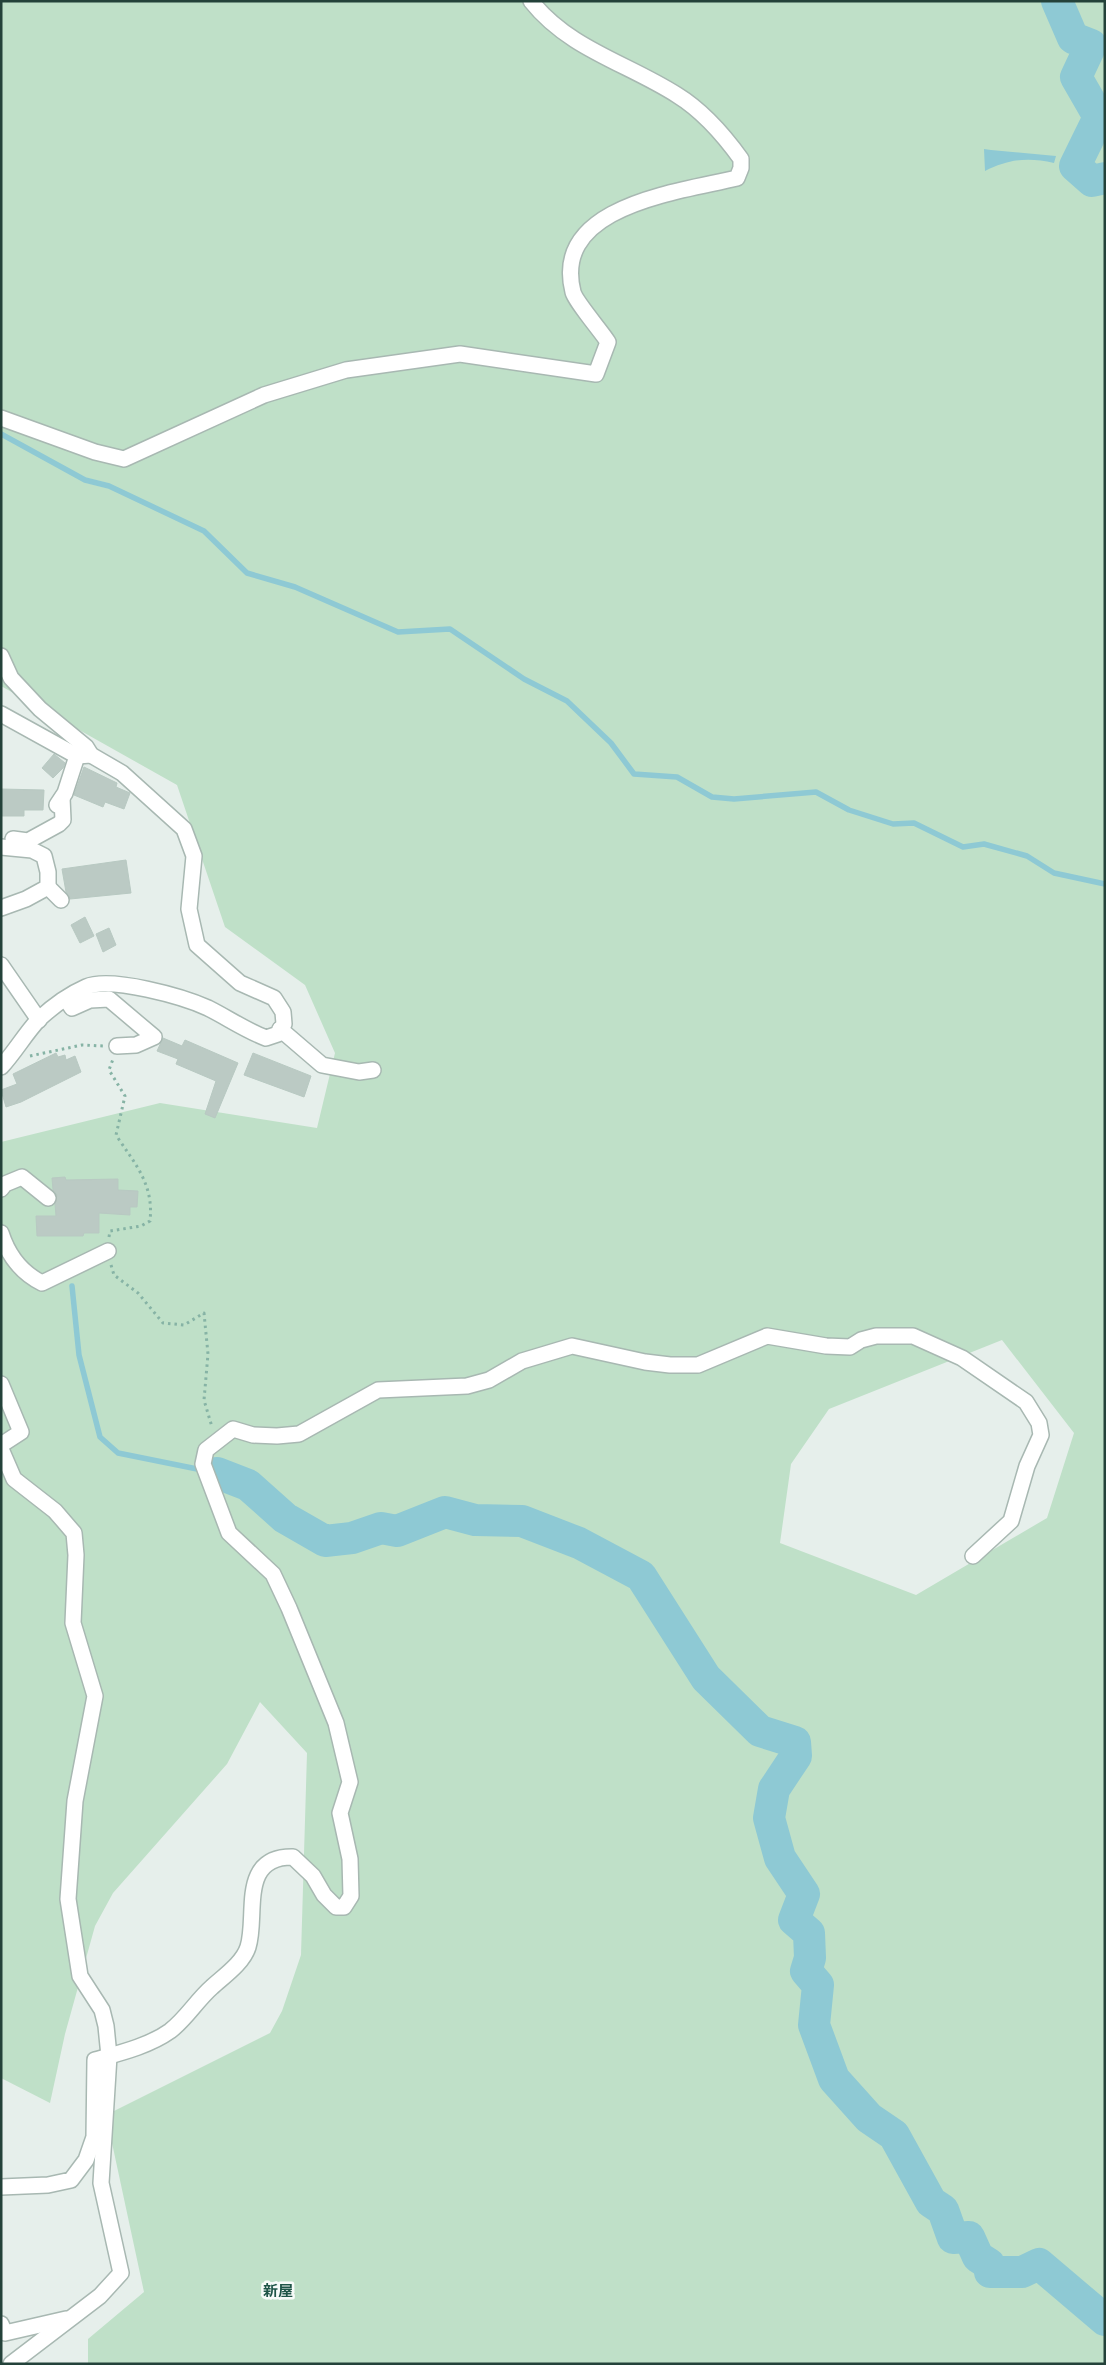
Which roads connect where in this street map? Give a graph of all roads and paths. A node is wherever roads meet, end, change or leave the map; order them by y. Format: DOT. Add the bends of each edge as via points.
graph roads {
  1 [pos="531,1"];
  2 [pos="1,418"];
  3 [pos="1,656"];
  4 [pos="1,714"];
  5 [pos="84,756"];
  6 [pos="62,798"];
  7 [pos="53,813"];
  8 [pos="1,838"];
  9 [pos="1,847"];
  10 [pos="48,887"];
  11 [pos="9,899"];
  12 [pos="62,900"];
  13 [pos="1,908"];
  14 [pos="1,965"];
  15 [pos="66,999"];
  16 [pos="39,1020"];
  17 [pos="280,1029"];
  18 [pos="117,1046"];
  19 [pos="2,1066"];
  20 [pos="373,1070"];
  21 [pos="1,1189"];
  22 [pos="48,1198"];
  23 [pos="1,1233"];
  24 [pos="108,1251"];
  25 [pos="1,1384"];
  26 [pos="221,1437"];
  27 [pos="1,1445"];
  28 [pos="1,1449"];
  29 [pos="973,1556"];
  30 [pos="109,2056"];
  31 [pos="1,2187"];
  32 [pos="70,2318"];
  33 [pos="1,2324"];
  34 [pos="11,2364"];
  1 -- 2 [label="street" via="565,36 677,94 699,110 742,159 737,178 629,205 606,218 579,241 572,260 573,294 608,342 596,374 460,354 346,370 264,394 124,459 95,452"];
  3 -- 5 [label="street" via="11,678 40,709 86,746"];
  4 -- 5 [label="street"];
  5 -- 6 [label="street"];
  5 -- 17 [label="street" via="122,774 184,829 194,856 188,910 197,945 240,983 274,998 283,1012 284,1024"];
  6 -- 7 [label="street"];
  6 -- 8 [label="street" via="63,820 59,824 28,841"];
  9 -- 10 [label="street" via="32,850 44,856"];
  10 -- 11 [label="street" via="26,899"];
  10 -- 12 [label="street"];
  11 -- 13 [label="street"];
  14 -- 16 [label="street"];
  15 -- 16 [label="street"];
  15 -- 17 [label="street" via="88,986 113,985 165,992 208,1008 266,1038 278,1034"];
  15 -- 18 [label="street" via="72,1008 90,1000 109,1000 154,1038 136,1045"];
  16 -- 19 [label="street"];
  17 -- 20 [label="street" via="322,1065 359,1072"];
  18 -- 19 [label="path" via="82,1044"];
  18 -- 24 [label="path" via="120,1053 113,1059 109,1070 124,1096 116,1135 151,1195 151,1209 150,1221 141,1226 110,1231"];
  21 -- 22 [label="street" via="22,1177"];
  23 -- 24 [label="street" via="13,1258 28,1276 42,1283"];
  24 -- 26 [label="path" via="114,1275 138,1293 163,1323 184,1324 204,1313 208,1354 204,1400 213,1431"];
  25 -- 27 [label="street" via="21,1432"];
  26 -- 29 [label="street" via="233,1429 277,1436 299,1434 378,1390 467,1386 489,1380 522,1361 572,1346 645,1362 698,1365 767,1336 850,1347 876,1336 912,1336 962,1358 1026,1402 1039,1423 1041,1435 1027,1466 1011,1521"];
  26 -- 30 [label="street" via="206,1450 203,1464 216,1501 229,1533 273,1574 336,1723 350,1782 340,1813 350,1859 351,1896 344,1908 336,1907 313,1876 293,1857 272,1861 263,1869 253,1887 248,1948 239,1962 170,2030 154,2040"];
  28 -- 30 [label="street" via="14,1480 55,1511 74,1533 73,1623 96,1696 75,1801 68,1899 80,1976 102,2010"];
  30 -- 31 [label="street" via="95,2060 94,2137 86,2160 71,2180 48,2185"];
  30 -- 32 [label="street" via="101,2183 121,2273 100,2296"];
  32 -- 33 [label="street" via="4,2333"];
  32 -- 34 [label="street"];
}
